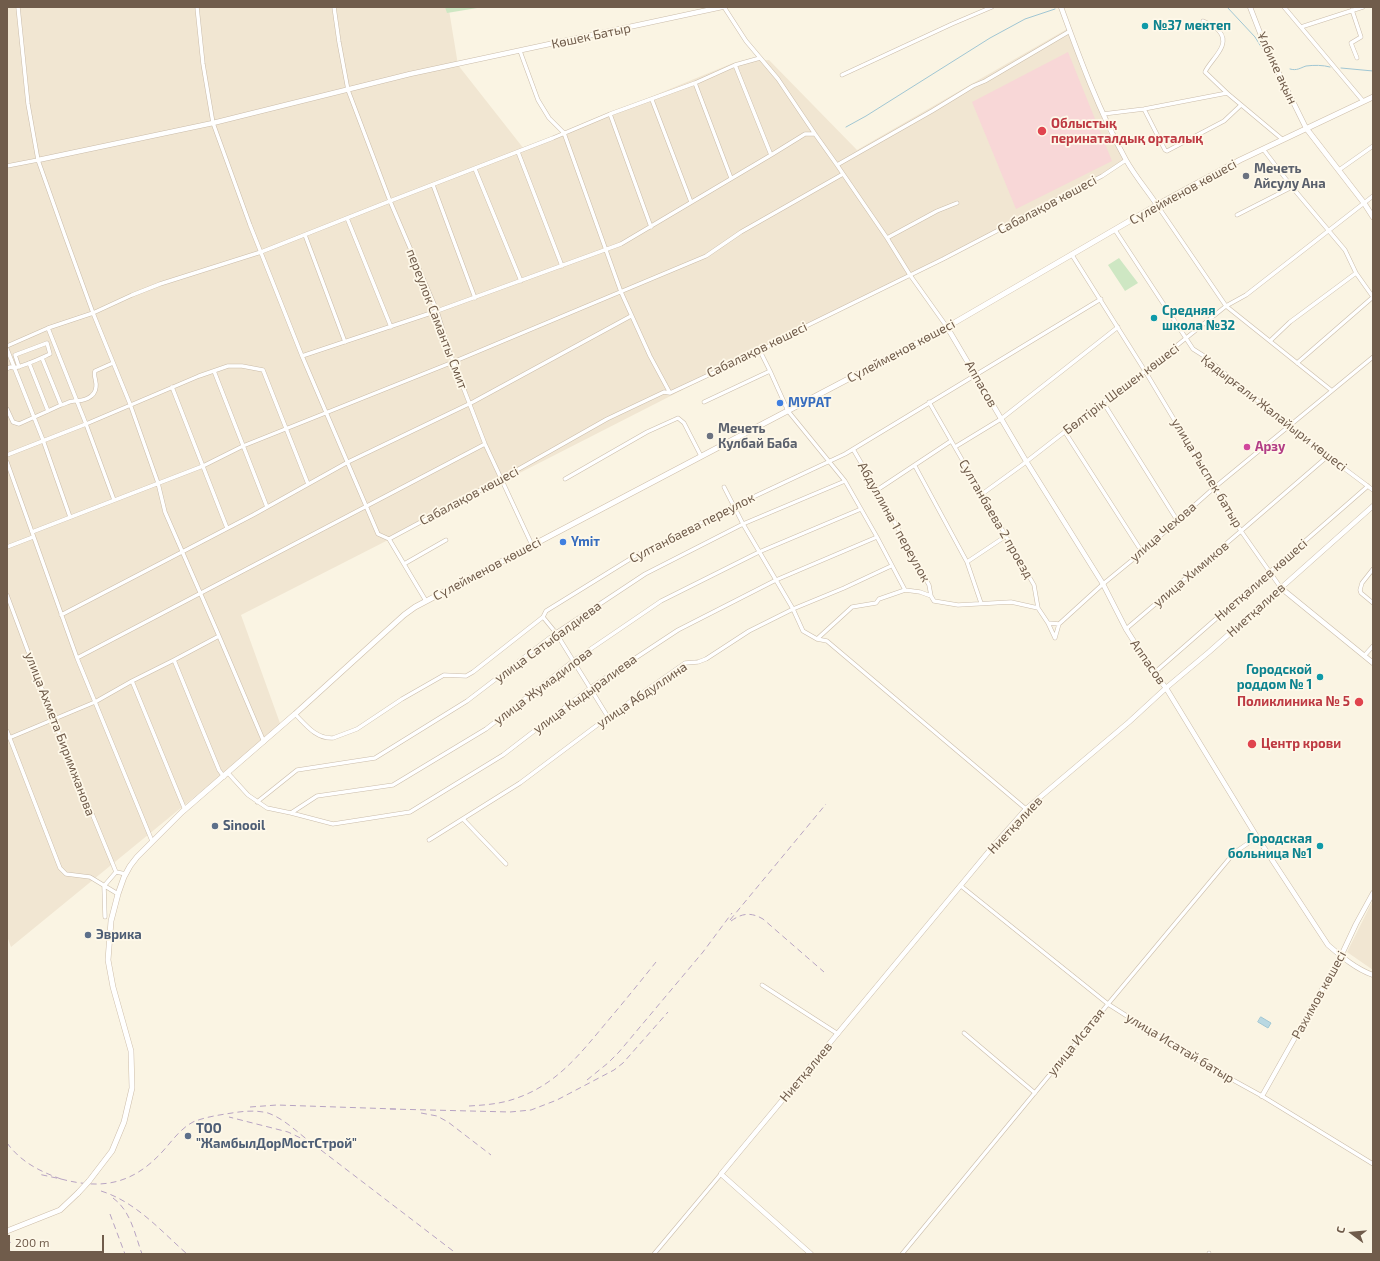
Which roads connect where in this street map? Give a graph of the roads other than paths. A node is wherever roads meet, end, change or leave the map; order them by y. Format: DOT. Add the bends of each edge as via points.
graph roads {
  1 [pos="18,7"];
  2 [pos="197,7"];
  3 [pos="334,7"];
  4 [pos="723,7"];
  5 [pos="992,7"];
  6 [pos="1061,7"];
  7 [pos="1250,7"];
  8 [pos="1284,7"];
  9 [pos="1364,7"];
  10 [pos="1352,10"];
  11 [pos="1203,21"];
  12 [pos="1301,27"];
  13 [pos="1070,31"];
  14 [pos="520,51"];
  15 [pos="760,58"];
  16 [pos="1357,58"];
  17 [pos="735,65"];
  18 [pos="842,75"];
  19 [pos="695,82"];
  20 [pos="348,90"];
  21 [pos="1227,93"];
  22 [pos="1373,96"];
  23 [pos="652,100"];
  24 [pos="1363,101"];
  25 [pos="1241,105"];
  26 [pos="1144,109"];
  27 [pos="610,114"];
  28 [pos="1103,114"];
  29 [pos="213,124"];
  30 [pos="1306,128"];
  31 [pos="564,133"];
  32 [pos="815,134"];
  33 [pos="1282,139"];
  34 [pos="1373,146"];
  35 [pos="1263,149"];
  36 [pos="518,152"];
  37 [pos="771,155"];
  38 [pos="38,160"];
  39 [pos="1126,160"];
  40 [pos="837,165"];
  41 [pos="7,166"];
  42 [pos="475,169"];
  43 [pos="1338,170"];
  44 [pos="843,174"];
  45 [pos="731,178"];
  46 [pos="433,185"];
  47 [pos="1292,187"];
  48 [pos="1373,196"];
  49 [pos="390,201"];
  50 [pos="691,202"];
  51 [pos="957,203"];
  52 [pos="1364,203"];
  53 [pos="1157,205"];
  54 [pos="1237,215"];
  55 [pos="1373,217"];
  56 [pos="347,218"];
  57 [pos="651,227"];
  58 [pos="1115,230"];
  59 [pos="1329,231"];
  60 [pos="306,235"];
  61 [pos="887,238"];
  62 [pos="605,250"];
  63 [pos="261,252"];
  64 [pos="1072,255"];
  65 [pos="562,266"];
  66 [pos="1356,273"];
  67 [pos="910,275"];
  68 [pos="521,281"];
  69 [pos="621,292"];
  70 [pos="1373,297"];
  71 [pos="475,298"];
  72 [pos="1101,299"];
  73 [pos="1226,306"];
  74 [pos="437,311"];
  75 [pos="93,313"];
  76 [pos="631,316"];
  77 [pos="391,327"];
  78 [pos="947,327"];
  79 [pos="1118,327"];
  80 [pos="48,328"];
  81 [pos="1186,340"];
  82 [pos="1270,341"];
  83 [pos="345,342"];
  84 [pos="7,348"];
  85 [pos="57,351"];
  86 [pos="760,351"];
  87 [pos="50,354"];
  88 [pos="302,356"];
  89 [pos="1373,357"];
  90 [pos="42,358"];
  91 [pos="453,362"];
  92 [pos="29,363"];
  93 [pos="113,363"];
  94 [pos="1297,363"];
  95 [pos="7,368"];
  96 [pos="16,368"];
  97 [pos="214,371"];
  98 [pos="770,371"];
  99 [pos="1145,371"];
  100 [pos="976,374"];
  101 [pos="172,387"];
  102 [pos="1331,390"];
  103 [pos="670,393"];
  104 [pos="76,402"];
  105 [pos="704,402"];
  106 [pos="929,402"];
  107 [pos="1103,402"];
  108 [pos="470,403"];
  109 [pos="130,404"];
  110 [pos="61,405"];
  111 [pos="7,409"];
  112 [pos="48,411"];
  113 [pos="788,411"];
  114 [pos="327,412"];
  115 [pos="34,417"];
  116 [pos="1001,419"];
  117 [pos="86,424"];
  118 [pos="1289,427"];
  119 [pos="286,430"];
  120 [pos="1065,432"];
  121 [pos="44,440"];
  122 [pos="952,441"];
  123 [pos="485,444"];
  124 [pos="243,446"];
  125 [pos="955,447"];
  126 [pos="853,449"];
  127 [pos="7,455"];
  128 [pos="701,456"];
  129 [pos="1328,456"];
  130 [pos="830,461"];
  131 [pos="1026,461"];
  132 [pos="7,462"];
  133 [pos="348,462"];
  134 [pos="203,466"];
  135 [pos="915,466"];
  136 [pos="501,479"];
  137 [pos="565,479"];
  138 [pos="845,481"];
  139 [pos="158,483"];
  140 [pos="308,484"];
  141 [pos="1215,486"];
  142 [pos="1368,486"];
  143 [pos="724,487"];
  144 [pos="877,490"];
  145 [pos="1373,490"];
  146 [pos="982,494"];
  147 [pos="114,500"];
  148 [pos="366,506"];
  149 [pos="734,506"];
  150 [pos="1373,506"];
  151 [pos="266,508"];
  152 [pos="861,510"];
  153 [pos="70,517"];
  154 [pos="1177,520"];
  155 [pos="743,524"];
  156 [pos="227,528"];
  157 [pos="32,532"];
  158 [pos="1242,532"];
  159 [pos="1006,536"];
  160 [pos="34,537"];
  161 [pos="877,538"];
  162 [pos="389,539"];
  163 [pos="446,540"];
  164 [pos="532,545"];
  165 [pos="7,547"];
  166 [pos="182,552"];
  167 [pos="759,552"];
  168 [pos="1142,552"];
  169 [pos="968,562"];
  170 [pos="404,564"];
  171 [pos="891,566"];
  172 [pos="1373,570"];
  173 [pos="1270,572"];
  174 [pos="776,580"];
  175 [pos="1103,584"];
  176 [pos="1281,588"];
  177 [pos="905,590"];
  178 [pos="201,594"];
  179 [pos="7,595"];
  180 [pos="931,596"];
  181 [pos="426,601"];
  182 [pos="981,603"];
  183 [pos="1373,603"];
  184 [pos="1038,608"];
  185 [pos="793,609"];
  186 [pos="61,615"];
  187 [pos="543,617"];
  188 [pos="1048,623"];
  189 [pos="1060,624"];
  190 [pos="1126,629"];
  191 [pos="556,633"];
  192 [pos="219,636"];
  193 [pos="1055,638"];
  194 [pos="817,639"];
  195 [pos="1373,646"];
  196 [pos="1364,656"];
  197 [pos="77,658"];
  198 [pos="174,660"];
  199 [pos="573,661"];
  200 [pos="1373,663"];
  201 [pos="1154,673"];
  202 [pos="132,681"];
  203 [pos="590,688"];
  204 [pos="1166,688"];
  205 [pos="96,702"];
  206 [pos="295,714"];
  207 [pos="608,716"];
  208 [pos="54,721"];
  209 [pos="7,731"];
  210 [pos="9,738"];
  211 [pos="264,742"];
  212 [pos="226,775"];
  213 [pos="258,802"];
  214 [pos="1026,809"];
  215 [pos="185,810"];
  216 [pos="291,813"];
  217 [pos="463,819"];
  218 [pos="1257,837"];
  219 [pos="429,840"];
  220 [pos="152,841"];
  221 [pos="506,864"];
  222 [pos="116,872"];
  223 [pos="126,874"];
  224 [pos="104,886"];
  225 [pos="961,886"];
  226 [pos="118,894"];
  227 [pos="1373,894"];
  228 [pos="104,917"];
  229 [pos="1341,956"];
  230 [pos="1373,975"];
  231 [pos="762,984"];
  232 [pos="1108,1004"];
  233 [pos="838,1034"];
  234 [pos="964,1034"];
  235 [pos="1034,1093"];
  236 [pos="1262,1096"];
  237 [pos="1373,1164"];
  238 [pos="721,1174"];
  239 [pos="7,1231"];
  240 [pos="654,1254"];
  241 [pos="810,1254"];
  242 [pos="902,1254"];
  1 -- 38 [label="street" via="28,104"];
  2 -- 29 [label="street"];
  3 -- 20 [label="street, переулок Саманты Смит"];
  4 -- 14 [label="street, Көшек Батыр"];
  4 -- 15 [label="street"];
  5 -- 18 [label="street"];
  6 -- 13 [label="street"];
  7 -- 30 [label="street, Ұлбике ақын" via="1264,43"];
  8 -- 12 [label="street"];
  9 -- 10 [label="street"];
  10 -- 12 [label="street"];
  10 -- 16 [label="street" via="1361,38 1351,43"];
  11 -- 21 [label="street" via="1219,30 1223,36 1223,46 1205,72"];
  12 -- 24 [label="street"];
  13 -- 28 [label="street"];
  13 -- 40 [label="street"];
  14 -- 20 [label="street, Көшек Батыр"];
  14 -- 31 [label="street" via="538,100 549,118"];
  15 -- 17 [label="street"];
  15 -- 32 [label="street" via="778,79"];
  17 -- 19 [label="street"];
  17 -- 37 [label="street"];
  19 -- 23 [label="street"];
  19 -- 45 [label="street"];
  20 -- 29 [label="street, Көшек Батыр"];
  20 -- 49 [label="street, переулок Саманты Смит"];
  21 -- 25 [label="street"];
  21 -- 26 [label="street"];
  22 -- 24 [label="main road, Сүлейменов көшесі"];
  23 -- 27 [label="street"];
  23 -- 50 [label="street"];
  24 -- 30 [label="main road, Сүлейменов көшесі"];
  25 -- 26 [label="street" via="1224,120 1167,151"];
  25 -- 33 [label="street"];
  26 -- 28 [label="street"];
  27 -- 31 [label="street"];
  27 -- 57 [label="street"];
  28 -- 39 [label="street"];
  29 -- 38 [label="street, Көшек Батыр"];
  29 -- 63 [label="street"];
  30 -- 33 [label="main road, Сүлейменов көшесі"];
  30 -- 43 [label="main road"];
  31 -- 36 [label="street"];
  31 -- 62 [label="street"];
  32 -- 37 [label="street" via="805,134"];
  32 -- 40 [label="street"];
  33 -- 35 [label="main road, Сүлейменов көшесі"];
  34 -- 43 [label="street"];
  35 -- 47 [label="street"];
  35 -- 53 [label="main road, Сүлейменов көшесі"];
  36 -- 42 [label="street"];
  36 -- 65 [label="street"];
  37 -- 45 [label="street"];
  38 -- 41 [label="street"];
  38 -- 75 [label="street"];
  39 -- 53 [label="street"];
  39 -- 67 [label="street, Сабалақов көшесі" via="1102,176"];
  40 -- 44 [label="street"];
  42 -- 46 [label="street"];
  42 -- 68 [label="street"];
  43 -- 52 [label="main road"];
  44 -- 61 [label="street"];
  44 -- 69 [label="street" via="741,232 706,256"];
  45 -- 50 [label="street"];
  46 -- 49 [label="street"];
  46 -- 71 [label="street"];
  47 -- 54 [label="street"];
  47 -- 59 [label="street"];
  48 -- 52 [label="street, Бөлтірік Шешен көшесі"];
  49 -- 56 [label="street"];
  49 -- 74 [label="street, переулок Саманты Смит"];
  50 -- 57 [label="street"];
  51 -- 61 [label="street"];
  52 -- 55 [label="main road"];
  52 -- 59 [label="street, Бөлтірік Шешен көшесі"];
  53 -- 58 [label="main road, Сүлейменов көшесі"];
  53 -- 73 [label="street"];
  56 -- 60 [label="street"];
  56 -- 77 [label="street"];
  57 -- 62 [label="street"];
  58 -- 64 [label="main road, Сүлейменов көшесі"];
  58 -- 81 [label="street, Қадырғали Жалайыри көшесі"];
  59 -- 66 [label="street" via="1345,250"];
  59 -- 73 [label="street, Бөлтірік Шешен көшесі" via="1246,294"];
  60 -- 63 [label="street"];
  60 -- 83 [label="street"];
  61 -- 67 [label="street"];
  62 -- 65 [label="street"];
  62 -- 69 [label="street"];
  63 -- 75 [label="street" via="132,294"];
  63 -- 88 [label="street"];
  64 -- 72 [label="street, улица Рыспек батыр"];
  64 -- 78 [label="main road, Сүлейменов көшесі"];
  65 -- 68 [label="street"];
  66 -- 70 [label="street"];
  66 -- 82 [label="street" via="1290,322"];
  67 -- 78 [label="street"];
  67 -- 86 [label="street, Сабалақов көшесі"];
  68 -- 71 [label="street"];
  69 -- 76 [label="street"];
  69 -- 91 [label="street"];
  70 -- 94 [label="street"];
  71 -- 74 [label="street"];
  72 -- 79 [label="street, улица Рыспек батыр"];
  72 -- 100 [label="street, Султанбаева переулок"];
  73 -- 81 [label="street, Бөлтірік Шешен көшесі"];
  73 -- 82 [label="street"];
  74 -- 77 [label="street"];
  74 -- 91 [label="street, переулок Саманты Смит"];
  75 -- 80 [label="street"];
  75 -- 93 [label="street"];
  76 -- 103 [label="street"];
  76 -- 108 [label="street"];
  77 -- 83 [label="street"];
  78 -- 100 [label="street, Аппасов"];
  78 -- 113 [label="main road, Сүлейменов көшесі"];
  79 -- 99 [label="street, улица Рыспек батыр"];
  79 -- 116 [label="street"];
  80 -- 84 [label="street"];
  80 -- 85 [label="street"];
  81 -- 99 [label="street, Бөлтірік Шешен көшесі"];
  81 -- 118 [label="street, Қадырғали Жалайыри көшесі" via="1193,349"];
  82 -- 94 [label="street"];
  83 -- 88 [label="street"];
  84 -- 96 [label="street"];
  85 -- 87 [label="street"];
  85 -- 104 [label="street"];
  86 -- 98 [label="street"];
  86 -- 103 [label="street, Сабалақов көшесі"];
  87 -- 90 [label="street"];
  87 -- 96 [label="street" via="47,343 19,353 15,355"];
  88 -- 114 [label="street"];
  89 -- 102 [label="street, улица Чехова"];
  90 -- 92 [label="street"];
  90 -- 110 [label="street"];
  91 -- 108 [label="street, переулок Саманты Смит"];
  91 -- 114 [label="street"];
  92 -- 96 [label="street"];
  92 -- 112 [label="street"];
  93 -- 104 [label="street" via="94,371 96,389 92,396"];
  93 -- 109 [label="street"];
  94 -- 102 [label="street"];
  95 -- 96 [label="street"];
  96 -- 115 [label="street"];
  97 -- 101 [label="street"];
  97 -- 119 [label="street" via="228,366 263,370"];
  97 -- 124 [label="street"];
  98 -- 105 [label="street"];
  98 -- 113 [label="street"];
  99 -- 107 [label="street, Бөлтірік Шешен көшесі"];
  99 -- 141 [label="street, улица Рыспек батыр"];
  100 -- 106 [label="street, Султанбаева переулок"];
  100 -- 116 [label="street, Аппасов"];
  101 -- 109 [label="street"];
  101 -- 134 [label="street"];
  102 -- 118 [label="street, улица Чехова"];
  103 -- 136 [label="street, Сабалақов көшесі" via="664,392 607,419"];
  104 -- 110 [label="street"];
  104 -- 117 [label="street"];
  106 -- 122 [label="street, Султанбаева 2 проезд"];
  106 -- 126 [label="street, Султанбаева переулок"];
  107 -- 120 [label="street, Бөлтірік Шешен көшесі"];
  107 -- 154 [label="street"];
  108 -- 123 [label="street, переулок Саманты Смит"];
  108 -- 133 [label="street"];
  109 -- 117 [label="street"];
  109 -- 139 [label="street"];
  110 -- 112 [label="street"];
  111 -- 115 [label="street" via="12,422 16,424"];
  112 -- 115 [label="street"];
  113 -- 128 [label="main road, Сүлейменов көшесі"];
  113 -- 130 [label="street"];
  114 -- 119 [label="street"];
  114 -- 133 [label="street"];
  115 -- 121 [label="street"];
  116 -- 125 [label="street"];
  116 -- 131 [label="street, Аппасов"];
  117 -- 121 [label="street"];
  117 -- 147 [label="street"];
  118 -- 129 [label="street, Қадырғали Жалайыри көшесі"];
  118 -- 141 [label="street, улица Чехова"];
  119 -- 124 [label="street"];
  119 -- 140 [label="street"];
  120 -- 131 [label="street, Бөлтірік Шешен көшесі"];
  120 -- 168 [label="street"];
  121 -- 127 [label="street"];
  121 -- 153 [label="street"];
  122 -- 125 [label="street, Султанбаева 2 проезд"];
  122 -- 135 [label="street"];
  123 -- 136 [label="street, переулок Саманты Смит"];
  123 -- 148 [label="street"];
  124 -- 134 [label="street"];
  124 -- 151 [label="street"];
  125 -- 146 [label="street, Султанбаева 2 проезд"];
  126 -- 130 [label="street, Султанбаева переулок"];
  126 -- 144 [label="street, Абдуллина 1 переулок"];
  128 -- 137 [label="street" via="684,423 678,418 647,432"];
  128 -- 164 [label="main road, Сүлейменов көшесі"];
  129 -- 142 [label="street, Қадырғали Жалайыри көшесі"];
  129 -- 158 [label="street, улица Химиков"];
  130 -- 138 [label="street"];
  130 -- 149 [label="street, Султанбаева переулок"];
  131 -- 146 [label="street, Бөлтірік Шешен көшесі"];
  131 -- 175 [label="street, Аппасов"];
  132 -- 157 [label="street"];
  133 -- 140 [label="street"];
  133 -- 148 [label="street"];
  134 -- 139 [label="street"];
  134 -- 156 [label="street"];
  135 -- 144 [label="street"];
  135 -- 169 [label="street"];
  136 -- 162 [label="street, Сабалақов көшесі"];
  136 -- 164 [label="street, переулок Саманты Смит"];
  138 -- 152 [label="street"];
  138 -- 155 [label="street, улица Сатыбалдиева"];
  139 -- 147 [label="street"];
  139 -- 166 [label="street" via="165,512"];
  140 -- 151 [label="street"];
  141 -- 154 [label="street, улица Чехова"];
  141 -- 158 [label="street, улица Рыспек батыр"];
  142 -- 145 [label="street, Қадырғали Жалайыри көшесі"];
  142 -- 173 [label="street, Ниетқалиев көшесі"];
  143 -- 149 [label="street"];
  144 -- 180 [label="street, Абдуллина 1 переулок" via="929,585"];
  146 -- 159 [label="street, Султанбаева 2 проезд"];
  147 -- 153 [label="street"];
  148 -- 162 [label="street" via="378,534"];
  148 -- 178 [label="street"];
  149 -- 155 [label="street"];
  149 -- 187 [label="street, Султанбаева переулок" via="635,556 546,611"];
  150 -- 176 [label="street, Ниетқалиев"];
  151 -- 156 [label="street"];
  152 -- 161 [label="street"];
  152 -- 167 [label="street, улица Жумадилова"];
  153 -- 157 [label="street"];
  154 -- 168 [label="street, улица Чехова"];
  155 -- 167 [label="street"];
  155 -- 191 [label="street, улица Сатыбалдиева" via="645,574"];
  156 -- 166 [label="street"];
  157 -- 160 [label="street"];
  158 -- 173 [label="street, улица Рыспек батыр"];
  158 -- 190 [label="street, улица Химиков"];
  159 -- 169 [label="street"];
  159 -- 184 [label="street, Султанбаева 2 проезд" via="1034,585"];
  160 -- 165 [label="street"];
  160 -- 186 [label="street"];
  161 -- 171 [label="street"];
  161 -- 174 [label="street, улица Кыдыралиева"];
  162 -- 170 [label="street"];
  163 -- 170 [label="street"];
  164 -- 181 [label="main road, Сүлейменов көшесі"];
  166 -- 178 [label="street"];
  166 -- 186 [label="street"];
  167 -- 174 [label="street"];
  167 -- 199 [label="street, улица Жумадилова" via="661,601"];
  168 -- 175 [label="street, улица Чехова"];
  169 -- 182 [label="street"];
  170 -- 181 [label="street"];
  171 -- 177 [label="street"];
  171 -- 185 [label="street, улица Абдуллина"];
  172 -- 183 [label="street" via="1362,583 1360,590"];
  173 -- 176 [label="street, улица Рыспек батыр"];
  173 -- 201 [label="street, Ниетқалиев көшесі"];
  174 -- 185 [label="street"];
  174 -- 203 [label="street, улица Кыдыралиева" via="678,630"];
  175 -- 189 [label="street, улица Чехова"];
  175 -- 190 [label="street, Аппасов"];
  176 -- 196 [label="street, улица Рыспек батыр"];
  176 -- 204 [label="street, Ниетқалиев"];
  177 -- 180 [label="street"];
  177 -- 194 [label="street" via="879,599 876,603 852,607"];
  178 -- 192 [label="street"];
  178 -- 197 [label="street"];
  179 -- 208 [label="street, улица Ахмета Биримжанова"];
  180 -- 182 [label="street" via="934,602"];
  181 -- 206 [label="main road, Сүлейменов көшесі" via="404,615"];
  182 -- 184 [label="street" via="1011,602"];
  184 -- 188 [label="street, Султанбаева 2 проезд"];
  185 -- 194 [label="street" via="803,631"];
  185 -- 207 [label="street, улица Абдуллина" via="749,631 706,659 685,663"];
  186 -- 197 [label="street"];
  187 -- 191 [label="street"];
  187 -- 206 [label="street, Султанбаева переулок" via="473,672 466,676 444,675 357,729 340,736 328,738 317,735"];
  188 -- 189 [label="street"];
  188 -- 193 [label="street, Султанбаева 2 проезд"];
  189 -- 193 [label="street, улица Чехова"];
  190 -- 201 [label="street, Аппасов"];
  191 -- 199 [label="street"];
  191 -- 213 [label="street, улица Сатыбалдиева" via="467,701 375,758 297,770"];
  192 -- 198 [label="street"];
  192 -- 211 [label="street"];
  194 -- 214 [label="street" via="827,641"];
  195 -- 196 [label="street"];
  196 -- 200 [label="street, улица Рыспек батыр"];
  197 -- 205 [label="street"];
  198 -- 202 [label="street"];
  198 -- 212 [label="street" via="219,770"];
  199 -- 203 [label="street"];
  199 -- 216 [label="street, улица Жумадилова" via="486,729 393,785 317,796"];
  201 -- 204 [label="street, Аппасов"];
  202 -- 205 [label="street"];
  202 -- 215 [label="street"];
  203 -- 207 [label="street"];
  203 -- 216 [label="street, улица Кыдыралиева" via="504,755 410,812 333,824"];
  204 -- 214 [label="street, Ниетқалиев"];
  204 -- 218 [label="street, Аппасов"];
  205 -- 208 [label="street"];
  205 -- 220 [label="street"];
  206 -- 211 [label="main road, Сүлейменов көшесі"];
  207 -- 217 [label="street, улица Абдуллина" via="520,783"];
  208 -- 210 [label="street"];
  208 -- 222 [label="street, улица Ахмета Биримжанова"];
  209 -- 210 [label="street"];
  210 -- 224 [label="street" via="60,868 66,874 90,877"];
  211 -- 212 [label="main road, Сүлейменов көшесі"];
  212 -- 213 [label="street"];
  212 -- 215 [label="main road, Сүлейменов көшесі"];
  213 -- 216 [label="street" via="267,808"];
  214 -- 225 [label="street, Ниетқалиев"];
  215 -- 220 [label="main road, Сүлейменов көшесі"];
  217 -- 219 [label="street, улица Абдуллина"];
  217 -- 221 [label="street"];
  218 -- 229 [label="street, Аппасов" via="1328,945"];
  218 -- 232 [label="street, улица Исатая" via="1234,853"];
  220 -- 223 [label="main road, Сүлейменов көшесі"];
  222 -- 223 [label="street"];
  222 -- 224 [label="street"];
  223 -- 226 [label="main road, Сүлейменов көшесі"];
  224 -- 226 [label="street"];
  224 -- 228 [label="street"];
  225 -- 232 [label="street, улица Исатай батыр"];
  225 -- 233 [label="street, Ниетқалиев"];
  226 -- 239 [label="main road, Сүлейменов көшесі, bridge" via="111,921 108,960 131,1051 132,1088 124,1122 112,1151 89,1181 60,1210"];
  227 -- 229 [label="street, Рахимов көшесі"];
  229 -- 230 [label="street, Аппасов"];
  229 -- 236 [label="street, Рахимов көшесі"];
  231 -- 233 [label="street"];
  232 -- 235 [label="street, улица Исатая"];
  232 -- 236 [label="street, улица Исатай батыр" via="1193,1058"];
  233 -- 238 [label="street, Ниетқалиев"];
  234 -- 235 [label="street"];
  235 -- 242 [label="street, улица Исатая"];
  236 -- 237 [label="street, улица Исатай батыр"];
  238 -- 240 [label="street"];
  238 -- 241 [label="street"];
}
